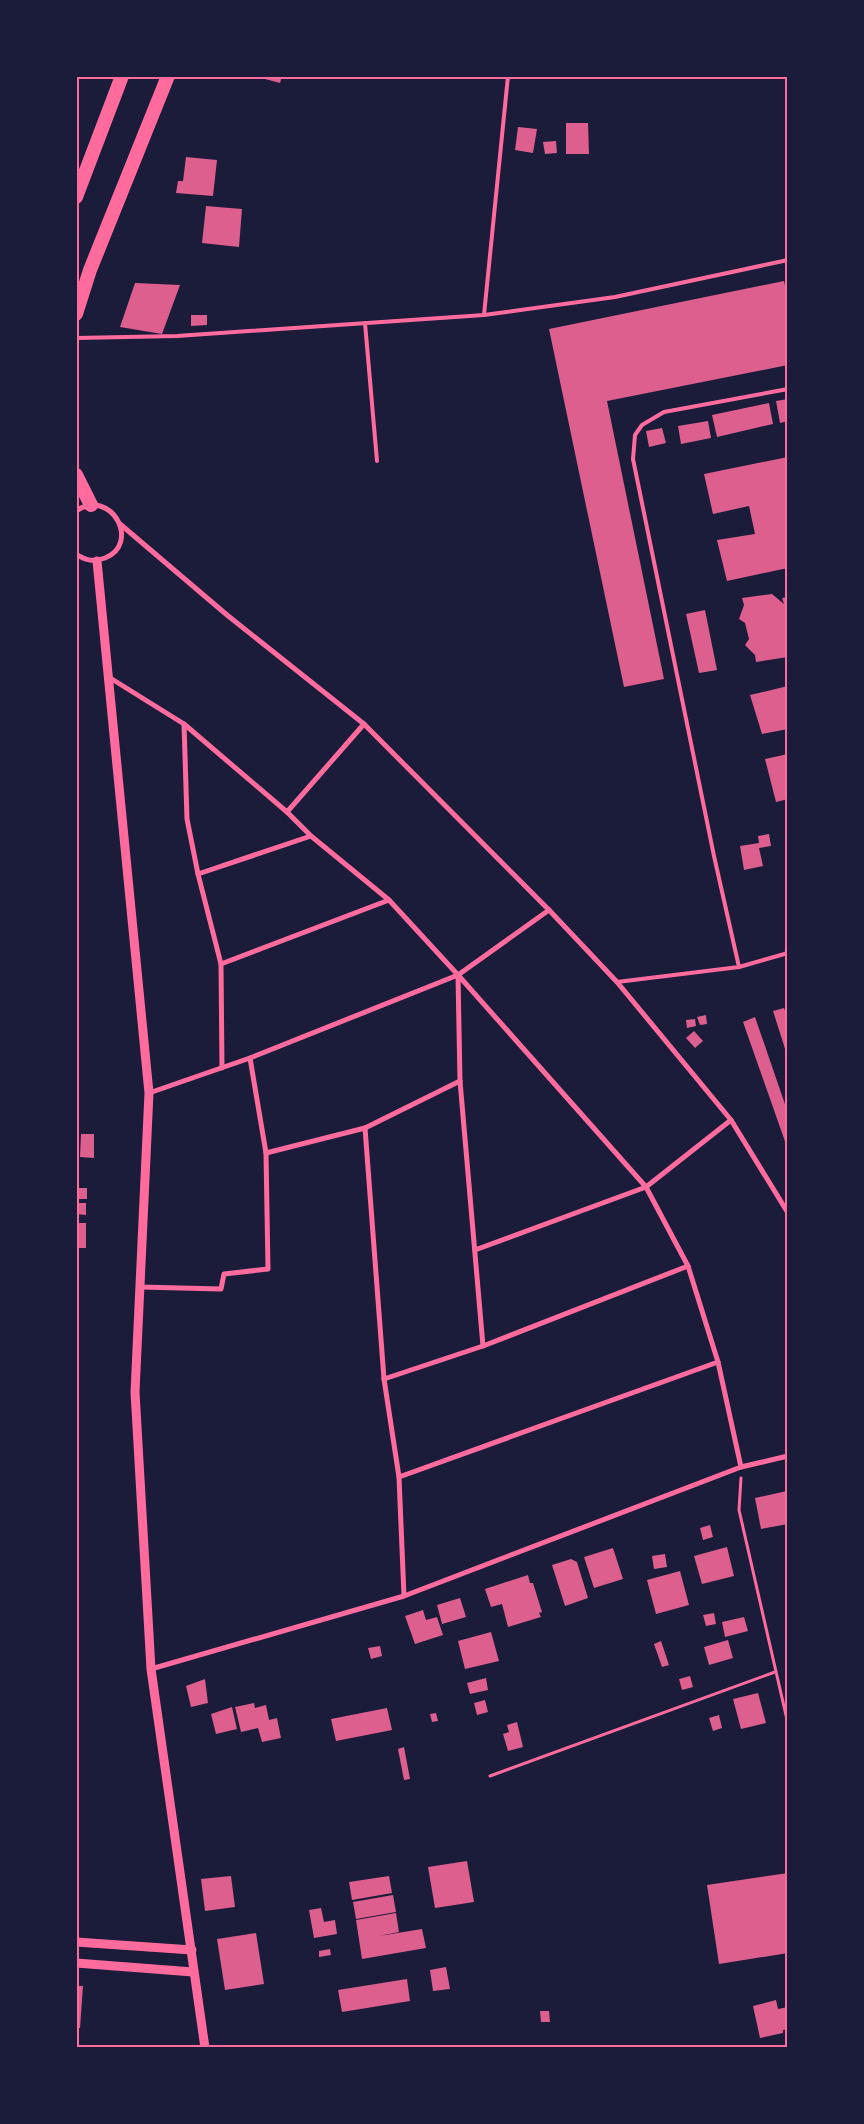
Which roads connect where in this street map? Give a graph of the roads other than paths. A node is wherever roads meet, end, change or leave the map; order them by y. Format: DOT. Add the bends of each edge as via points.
graph roads {
  1 [pos="122,76"];
  2 [pos="168,76"];
  3 [pos="508,76"];
  4 [pos="77,194"];
  5 [pos="788,260"];
  6 [pos="76,314"];
  7 [pos="484,314"];
  8 [pos="365,323"];
  9 [pos="76,338"];
  10 [pos="788,389"];
  11 [pos="377,461"];
  12 [pos="76,475"];
  13 [pos="91,505"];
  14 [pos="76,511"];
  15 [pos="120,524"];
  16 [pos="76,554"];
  17 [pos="97,561"];
  18 [pos="107,676"];
  19 [pos="184,724"];
  20 [pos="364,724"];
  21 [pos="287,812"];
  22 [pos="311,836"];
  23 [pos="198,874"];
  24 [pos="389,900"];
  25 [pos="549,910"];
  26 [pos="788,953"];
  27 [pos="221,964"];
  28 [pos="739,967"];
  29 [pos="458,975"];
  30 [pos="618,982"];
  31 [pos="250,1058"];
  32 [pos="222,1068"];
  33 [pos="460,1080"];
  34 [pos="149,1093"];
  35 [pos="731,1120"];
  36 [pos="365,1128"];
  37 [pos="266,1153"];
  38 [pos="646,1186"];
  39 [pos="788,1213"];
  40 [pos="474,1250"];
  41 [pos="688,1266"];
  42 [pos="140,1287"];
  43 [pos="483,1346"];
  44 [pos="718,1362"];
  45 [pos="384,1379"];
  46 [pos="788,1456"];
  47 [pos="741,1468"];
  48 [pos="399,1477"];
  49 [pos="404,1596"];
  50 [pos="151,1669"];
  51 [pos="76,1942"];
  52 [pos="192,1950"];
  53 [pos="76,1963"];
  54 [pos="193,1972"];
  55 [pos="205,2048"];
  1 -- 4 [label="highway"];
  2 -- 6 [label="highway" via="90,270"];
  3 -- 7 [label="lane"];
  5 -- 7 [label="lane" via="616,297"];
  7 -- 8 [label="lane"];
  8 -- 9 [label="lane" via="177,336"];
  8 -- 11 [label="lane"];
  10 -- 28 [label="lane" via="664,412 642,425 635,435 633,459"];
  12 -- 13 [label="highway"];
  13 -- 14 [label="street"];
  13 -- 15 [label="street" via="109,509"];
  15 -- 17 [label="street" via="120,542 116,550"];
  15 -- 20 [label="street" via="227,615"];
  16 -- 17 [label="street" via="83,559"];
  17 -- 18 [label="street"];
  18 -- 19 [label="street"];
  18 -- 34 [label="street"];
  19 -- 21 [label="street"];
  19 -- 23 [label="street" via="187,819"];
  20 -- 21 [label="street"];
  20 -- 25 [label="street"];
  21 -- 22 [label="street"];
  22 -- 23 [label="street"];
  22 -- 24 [label="street"];
  23 -- 27 [label="street"];
  24 -- 27 [label="street"];
  24 -- 29 [label="street"];
  25 -- 29 [label="street"];
  25 -- 30 [label="street"];
  26 -- 28 [label="lane"];
  27 -- 32 [label="street"];
  28 -- 30 [label="lane"];
  29 -- 31 [label="street"];
  29 -- 33 [label="street"];
  29 -- 38 [label="street"];
  30 -- 35 [label="street"];
  31 -- 32 [label="street"];
  31 -- 37 [label="street"];
  32 -- 34 [label="street"];
  33 -- 36 [label="street"];
  33 -- 40 [label="street"];
  34 -- 42 [label="street"];
  35 -- 38 [label="street"];
  35 -- 39 [label="street"];
  36 -- 37 [label="street"];
  36 -- 45 [label="street"];
  37 -- 42 [label="street" via="268,1269 224,1274 221,1288"];
  38 -- 40 [label="street"];
  38 -- 41 [label="street"];
  40 -- 43 [label="street"];
  41 -- 43 [label="street"];
  41 -- 44 [label="street"];
  42 -- 50 [label="street" via="135,1392"];
  43 -- 45 [label="street"];
  44 -- 47 [label="street"];
  44 -- 48 [label="street"];
  45 -- 48 [label="street"];
  46 -- 47 [label="street"];
  47 -- 49 [label="street"];
  48 -- 49 [label="street"];
  49 -- 50 [label="street"];
  50 -- 52 [label="street"];
  51 -- 52 [label="street"];
  52 -- 54 [label="street"];
  53 -- 54 [label="street"];
  54 -- 55 [label="street"];
}
